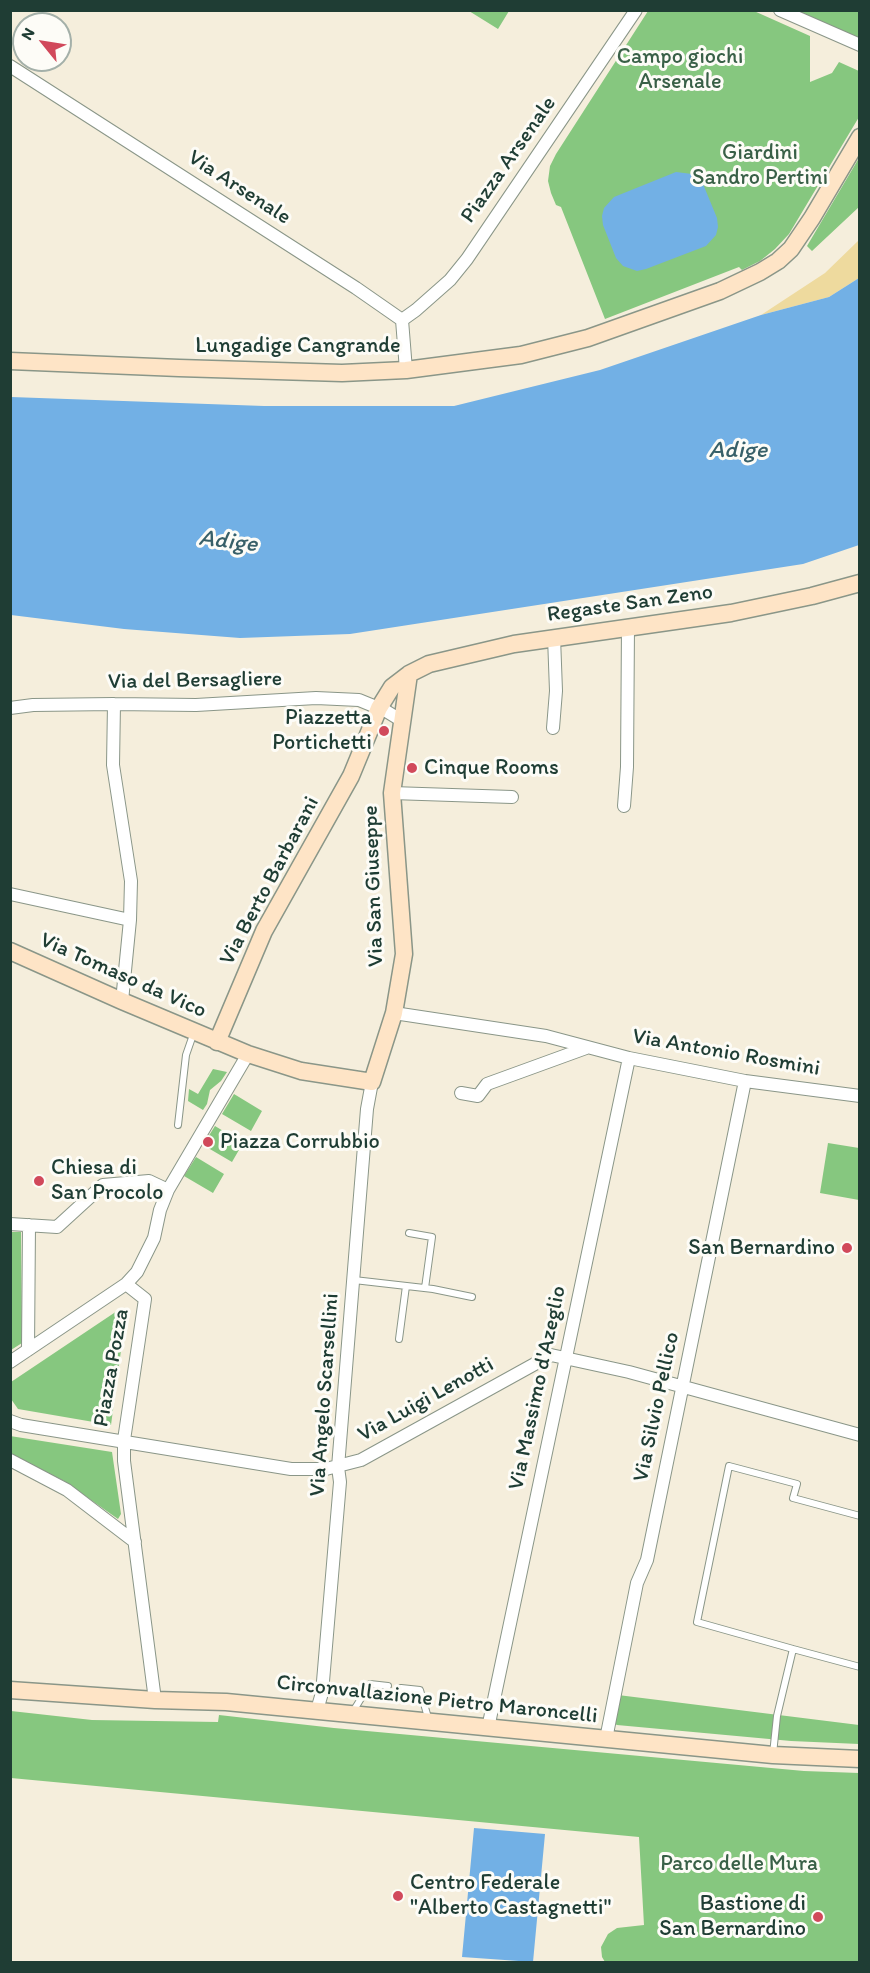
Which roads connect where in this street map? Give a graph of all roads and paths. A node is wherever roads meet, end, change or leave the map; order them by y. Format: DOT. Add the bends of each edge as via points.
graph roads {
  1 [pos="636,10"];
  2 [pos="780,10"];
  3 [pos="860,45"];
  4 [pos="10,66"];
  5 [pos="860,138"];
  6 [pos="402,320"];
  7 [pos="10,361"];
  8 [pos="406,370"];
  9 [pos="860,583"];
  10 [pos="628,626"];
  11 [pos="554,637"];
  12 [pos="409,674"];
  13 [pos="114,704"];
  14 [pos="10,708"];
  15 [pos="379,708"];
  16 [pos="402,724"];
  17 [pos="553,728"];
  18 [pos="392,793"];
  19 [pos="512,796"];
  20 [pos="624,806"];
  21 [pos="10,894"];
  22 [pos="130,920"];
  23 [pos="10,951"];
  24 [pos="122,1001"];
  25 [pos="394,1012"];
  26 [pos="194,1032"];
  27 [pos="217,1041"];
  28 [pos="586,1048"];
  29 [pos="248,1054"];
  30 [pos="630,1058"];
  31 [pos="745,1081"];
  32 [pos="372,1082"];
  33 [pos="461,1093"];
  34 [pos="860,1096"];
  35 [pos="178,1125"];
  36 [pos="168,1191"];
  37 [pos="20,1225"];
  38 [pos="409,1233"];
  39 [pos="354,1280"];
  40 [pos="126,1284"];
  41 [pos="406,1286"];
  42 [pos="425,1288"];
  43 [pos="472,1297"];
  44 [pos="399,1339"];
  45 [pos="28,1350"];
  46 [pos="565,1356"];
  47 [pos="10,1362"];
  48 [pos="682,1386"];
  49 [pos="10,1421"];
  50 [pos="860,1435"];
  51 [pos="124,1440"];
  52 [pos="10,1460"];
  53 [pos="338,1467"];
  54 [pos="860,1516"];
  55 [pos="135,1542"];
  56 [pos="793,1649"];
  57 [pos="860,1667"];
  58 [pos="388,1686"];
  59 [pos="401,1688"];
  60 [pos="10,1690"];
  61 [pos="155,1700"];
  62 [pos="317,1710"];
  63 [pos="351,1714"];
  64 [pos="430,1722"];
  65 [pos="488,1728"];
  66 [pos="606,1739"];
  67 [pos="773,1755"];
  68 [pos="860,1759"];
  1 -- 6 [label="street, Piazza Arsenale" via="466,259 450,279"];
  2 -- 3 [label="street"];
  4 -- 6 [label="street, Via Arsenale"];
  5 -- 8 [label="street, Lungadige Cangrande" via="791,249 759,272 720,291 588,338 521,356"];
  6 -- 8 [label="street"];
  7 -- 8 [label="street, Lungadige Cangrande" via="342,373"];
  9 -- 10 [label="street, Regaste San Zeno" via="730,613"];
  10 -- 11 [label="street, Regaste San Zeno"];
  10 -- 20 [label="street"];
  11 -- 12 [label="street, Regaste San Zeno" via="429,664"];
  11 -- 17 [label="street"];
  12 -- 15 [label="street" via="392,687"];
  12 -- 16 [label="street"];
  13 -- 14 [label="street, Via del Bersagliere"];
  13 -- 15 [label="street, Via del Bersagliere" via="196,705 316,698 359,700"];
  13 -- 22 [label="street" via="113,765 131,881"];
  15 -- 16 [label="street"];
  15 -- 27 [label="street, Via Berto Barbarani" via="351,776 264,931"];
  16 -- 18 [label="street"];
  18 -- 19 [label="street"];
  18 -- 25 [label="street, Via San Giuseppe" via="404,954"];
  21 -- 22 [label="street"];
  22 -- 24 [label="street"];
  23 -- 24 [label="street, Via Tomaso da Vico"];
  24 -- 26 [label="street, Via Tomaso da Vico"];
  25 -- 28 [label="street, Via Antonio Rosmini" via="546,1036"];
  25 -- 32 [label="street, Via San Giuseppe"];
  26 -- 27 [label="street, Via Tomaso da Vico"];
  26 -- 35 [label="lane" via="186,1055"];
  27 -- 29 [label="street"];
  28 -- 30 [label="street, Via Antonio Rosmini"];
  28 -- 33 [label="street" via="487,1084 478,1096"];
  29 -- 32 [label="street" via="301,1071"];
  29 -- 36 [label="street"];
  30 -- 31 [label="street, Via Antonio Rosmini"];
  30 -- 46 [label="street, Via Massimo d'Azeglio"];
  31 -- 34 [label="street, Via Antonio Rosmini"];
  31 -- 48 [label="street, Via Silvio Pellico"];
  32 -- 39 [label="street, Via Angelo Scarsellini"];
  36 -- 37 [label="street" via="148,1181 103,1185 57,1227"];
  36 -- 40 [label="street" via="147,1256"];
  37 -- 45 [label="street"];
  38 -- 42 [label="lane" via="432,1237"];
  39 -- 41 [label="lane"];
  39 -- 53 [label="street, Via Angelo Scarsellini"];
  40 -- 45 [label="street, Piazza Pozza"];
  40 -- 51 [label="street, Piazza Pozza" via="145,1299"];
  41 -- 42 [label="lane"];
  41 -- 44 [label="lane"];
  42 -- 43 [label="lane"];
  45 -- 47 [label="street, Piazza Pozza"];
  46 -- 48 [label="street"];
  46 -- 53 [label="street, Via Luigi Lenotti" via="551,1355 361,1460"];
  46 -- 65 [label="street, Via Massimo d'Azeglio"];
  48 -- 50 [label="street"];
  48 -- 66 [label="street, Via Silvio Pellico"];
  49 -- 51 [label="street, Piazza Pozza"];
  51 -- 53 [label="street, Via Luigi Lenotti" via="291,1469"];
  51 -- 55 [label="street"];
  52 -- 55 [label="street" via="67,1490"];
  53 -- 62 [label="street, Via Angelo Scarsellini" via="340,1482 322,1693"];
  54 -- 56 [label="lane" via="793,1498 797,1484 729,1466 697,1622"];
  55 -- 61 [label="street"];
  56 -- 57 [label="lane"];
  56 -- 67 [label="lane" via="777,1716"];
  58 -- 63 [label="lane" via="370,1684"];
  59 -- 64 [label="lane" via="420,1690"];
  60 -- 61 [label="street, Circonvallazione Pietro Maroncelli"];
  61 -- 62 [label="street, Circonvallazione Pietro Maroncelli"];
  62 -- 63 [label="street, Circonvallazione Pietro Maroncelli"];
  63 -- 64 [label="street, Circonvallazione Pietro Maroncelli"];
  64 -- 65 [label="street, Circonvallazione Pietro Maroncelli"];
  65 -- 66 [label="street, Circonvallazione Pietro Maroncelli"];
  66 -- 67 [label="street, Circonvallazione Pietro Maroncelli"];
  67 -- 68 [label="street, Circonvallazione Pietro Maroncelli"];
}
